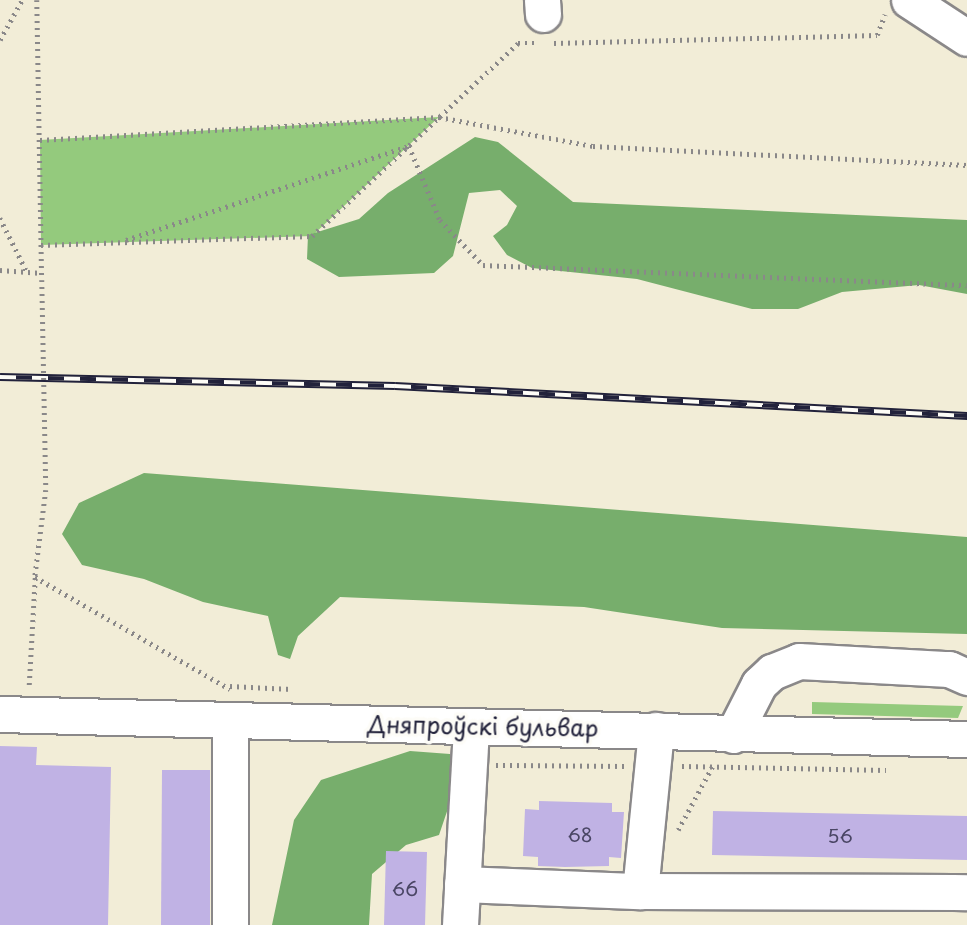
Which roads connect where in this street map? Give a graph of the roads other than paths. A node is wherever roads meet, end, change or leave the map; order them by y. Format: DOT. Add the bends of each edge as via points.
graph roads {
  1 [pos="898,6"];
  2 [pos="967,38"];
  3 [pos="967,677"];
  4 [pos="14,714"];
  5 [pos="230,721"];
  6 [pos="471,726"];
  7 [pos="656,730"];
  8 [pos="733,735"];
  9 [pos="967,739"];
  10 [pos="462,884"];
  11 [pos="640,891"];
  12 [pos="967,892"];
  13 [pos="230,925"];
  14 [pos="460,925"];
  1 -- 2 [label="street"];
  3 -- 8 [label="street" via="949,669 799,661 772,671 759,684"];
  4 -- 5 [label="street, Дняпроўскі бульвар"];
  5 -- 6 [label="street, Дняпроўскі бульвар"];
  5 -- 13 [label="street"];
  6 -- 7 [label="street, Дняпроўскі бульвар"];
  6 -- 10 [label="street"];
  7 -- 8 [label="street, Дняпроўскі бульвар"];
  7 -- 11 [label="street"];
  8 -- 9 [label="street, Дняпроўскі бульвар"];
  10 -- 11 [label="street"];
  10 -- 14 [label="street"];
  11 -- 12 [label="street"];
}
